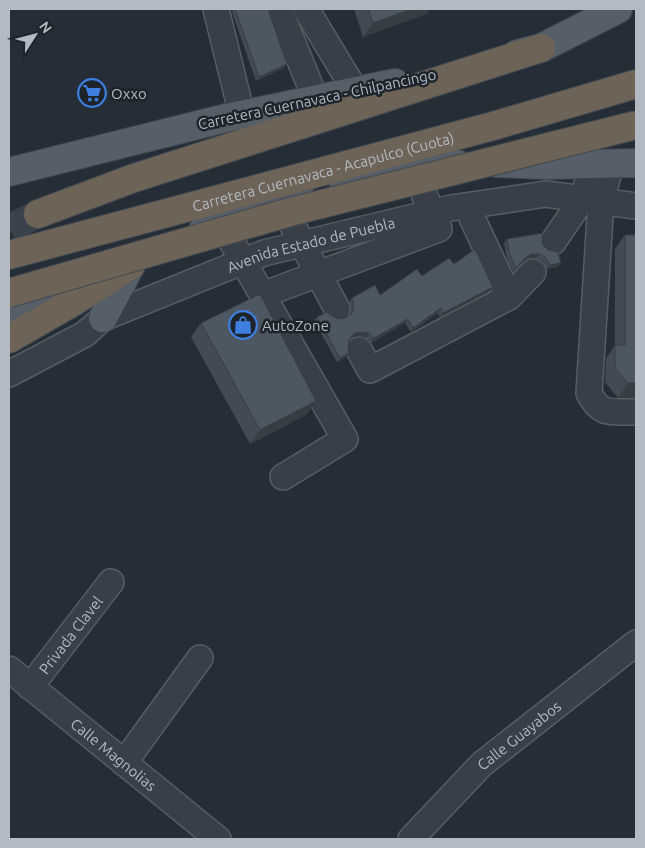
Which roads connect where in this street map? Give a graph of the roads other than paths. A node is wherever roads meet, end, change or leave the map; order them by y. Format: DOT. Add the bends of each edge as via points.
graph roads {
  1 [pos="216,9"];
  2 [pos="279,9"];
  3 [pos="306,9"];
  4 [pos="618,9"];
  5 [pos="636,20"];
  6 [pos="541,48"];
  7 [pos="636,84"];
  8 [pos="356,92"];
  9 [pos="316,100"];
  10 [pos="242,115"];
  11 [pos="636,125"];
  12 [pos="636,163"];
  13 [pos="546,165"];
  14 [pos="412,166"];
  15 [pos="9,172"];
  16 [pos="599,174"];
  17 [pos="636,179"];
  18 [pos="546,194"];
  19 [pos="277,196"];
  20 [pos="592,200"];
  21 [pos="636,206"];
  22 [pos="38,214"];
  23 [pos="472,218"];
  24 [pos="220,221"];
  25 [pos="436,221"];
  26 [pos="553,242"];
  27 [pos="302,244"];
  28 [pos="9,255"];
  29 [pos="243,262"];
  30 [pos="130,265"];
  31 [pos="533,272"];
  32 [pos="318,274"];
  33 [pos="9,293"];
  34 [pos="262,295"];
  35 [pos="509,297"];
  36 [pos="337,309"];
  37 [pos="9,312"];
  38 [pos="102,318"];
  39 [pos="9,339"];
  40 [pos="359,350"];
  41 [pos="9,374"];
  42 [pos="636,412"];
  43 [pos="283,478"];
  44 [pos="111,582"];
  45 [pos="636,643"];
  46 [pos="200,658"];
  47 [pos="9,669"];
  48 [pos="30,686"];
  49 [pos="124,763"];
  50 [pos="218,839"];
  51 [pos="412,839"];
  1 -- 10 [label="street"];
  2 -- 9 [label="street"];
  3 -- 8 [label="street"];
  4 -- 6 [label="main road, Carretera Cuernavaca - Chilpancingo"];
  5 -- 6 [label="main road"];
  6 -- 8 [label="main road, Carretera Cuernavaca - Chilpancingo"];
  6 -- 22 [label="highway" via="134,178"];
  7 -- 28 [label="highway, Carretera Cuernavaca - Acapulco (Cuota)" via="493,126"];
  8 -- 9 [label="main road, Carretera Cuernavaca - Chilpancingo"];
  9 -- 10 [label="main road, Carretera Cuernavaca - Chilpancingo"];
  10 -- 15 [label="main road, Carretera Cuernavaca - Chilpancingo"];
  11 -- 33 [label="highway, Carretera Cuernavaca - Acapulco (Cuota), bridge" via="290,212"];
  12 -- 13 [label="main road"];
  13 -- 14 [label="main road"];
  13 -- 16 [label="main road"];
  13 -- 18 [label="street"];
  14 -- 19 [label="main road" via="322,180"];
  14 -- 25 [label="street"];
  16 -- 17 [label="main road"];
  16 -- 20 [label="street"];
  18 -- 20 [label="street, Avenida Estado de Puebla"];
  18 -- 23 [label="street"];
  18 -- 25 [label="street, Avenida Estado de Puebla"];
  19 -- 24 [label="main road"];
  19 -- 27 [label="street"];
  20 -- 21 [label="street, Avenida Estado de Puebla"];
  20 -- 26 [label="street"];
  20 -- 42 [label="street" via="589,393 595,406 603,410"];
  23 -- 25 [label="street"];
  23 -- 35 [label="street"];
  24 -- 29 [label="street"];
  24 -- 30 [label="main road"];
  25 -- 27 [label="street, Avenida Estado de Puebla"];
  25 -- 32 [label="street"];
  27 -- 29 [label="street, Avenida Estado de Puebla"];
  27 -- 32 [label="street"];
  29 -- 34 [label="street"];
  29 -- 38 [label="street, Avenida Estado de Puebla"];
  30 -- 37 [label="main road"];
  30 -- 38 [label="main road"];
  30 -- 39 [label="highway"];
  31 -- 35 [label="street"];
  32 -- 34 [label="street"];
  32 -- 36 [label="street"];
  34 -- 43 [label="street" via="345,439"];
  35 -- 40 [label="street" via="370,370"];
  38 -- 41 [label="street, Avenida Estado de Puebla" via="85,334"];
  44 -- 48 [label="street, Privada Clavel"];
  45 -- 51 [label="street, Calle Guayabos" via="482,764"];
  46 -- 49 [label="street"];
  47 -- 48 [label="street, Calle Magnolias"];
  48 -- 49 [label="street, Calle Magnolias"];
  49 -- 50 [label="street, Calle Magnolias"];
}
